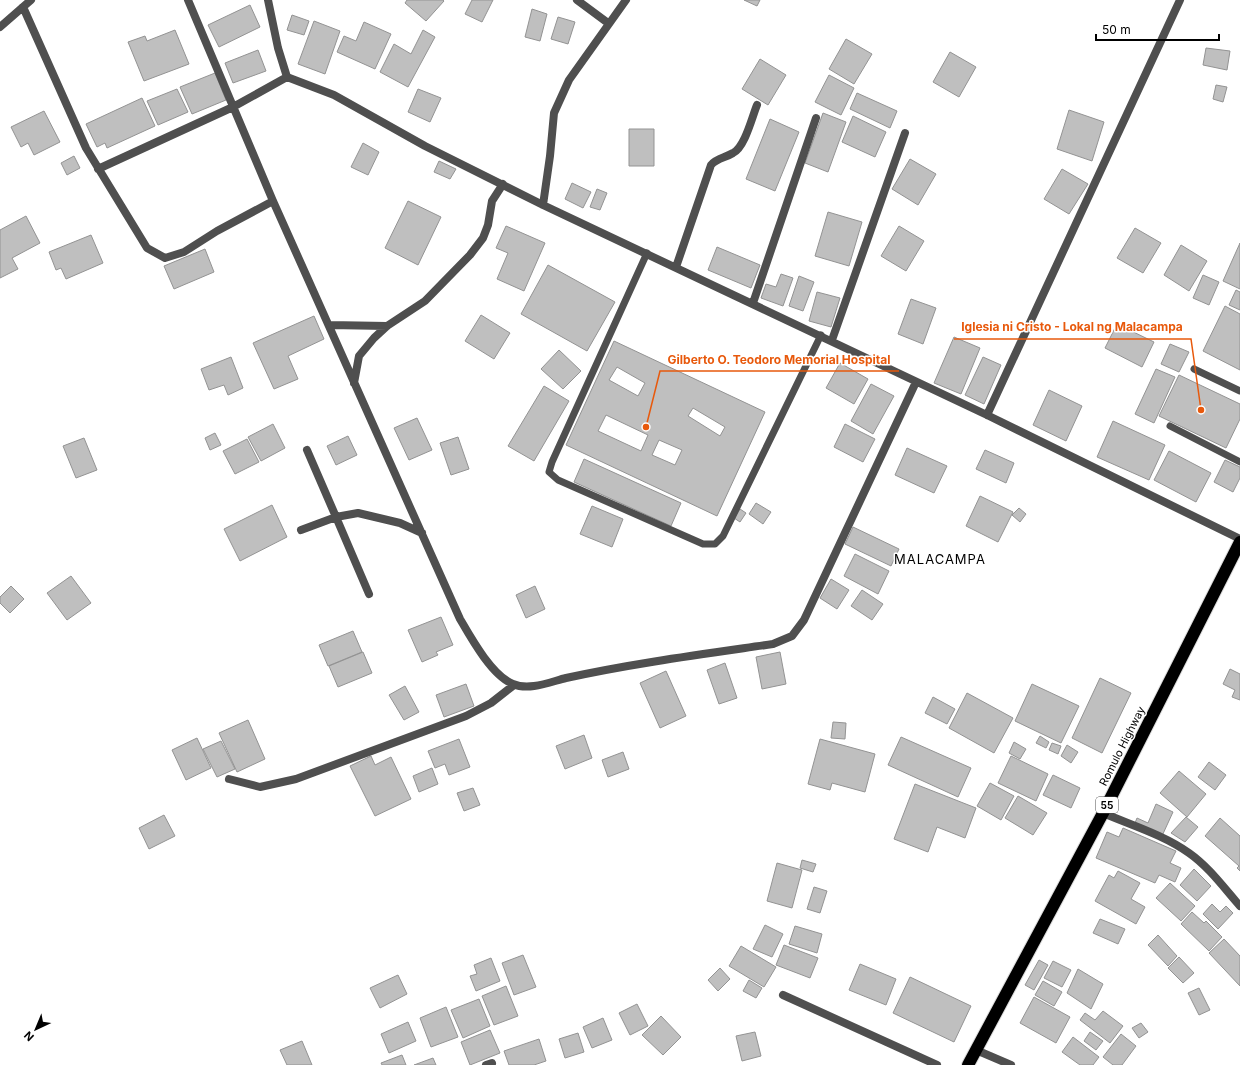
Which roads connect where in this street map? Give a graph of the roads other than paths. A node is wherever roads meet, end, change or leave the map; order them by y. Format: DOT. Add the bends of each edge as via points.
graph roads {
  1 [pos="31,0"];
  2 [pos="188,0"];
  3 [pos="268,0"];
  4 [pos="577,0"];
  5 [pos="626,0"];
  6 [pos="1180,0"];
  7 [pos="23,7"];
  8 [pos="608,23"];
  9 [pos="0,27"];
  10 [pos="287,77"];
  11 [pos="757,105"];
  12 [pos="233,107"];
  13 [pos="816,118"];
  14 [pos="906,133"];
  15 [pos="98,169"];
  16 [pos="503,184"];
  17 [pos="273,201"];
  18 [pos="543,205"];
  19 [pos="647,253"];
  20 [pos="676,267"];
  21 [pos="753,303"];
  22 [pos="329,325"];
  23 [pos="387,326"];
  24 [pos="821,335"];
  25 [pos="832,340"];
  26 [pos="1194,369"];
  27 [pos="916,382"];
  28 [pos="354,383"];
  29 [pos="1240,391"];
  30 [pos="987,415"];
  31 [pos="1170,426"];
  32 [pos="307,450"];
  33 [pos="1240,462"];
  34 [pos="336,517"];
  35 [pos="301,530"];
  36 [pos="422,534"];
  37 [pos="1240,539"];
  38 [pos="1240,542"];
  39 [pos="369,594"];
  40 [pos="514,685"];
  41 [pos="229,779"];
  42 [pos="1103,812"];
  43 [pos="1240,906"];
  44 [pos="783,995"];
  45 [pos="976,1050"];
  46 [pos="937,1065"];
  47 [pos="968,1065"];
  48 [pos="1011,1065"];
  1 -- 7 [label="street"];
  2 -- 12 [label="street"];
  3 -- 10 [label="street"];
  4 -- 8 [label="street"];
  5 -- 8 [label="street"];
  6 -- 30 [label="street"];
  7 -- 9 [label="street"];
  7 -- 15 [label="street" via="86,148"];
  8 -- 18 [label="street" via="568,80 554,113"];
  10 -- 12 [label="street"];
  10 -- 16 [label="street" via="334,95 425,146"];
  11 -- 20 [label="street" via="740,147 734,153 715,160 711,165"];
  12 -- 15 [label="street"];
  12 -- 17 [label="street"];
  13 -- 21 [label="street"];
  14 -- 25 [label="street"];
  15 -- 17 [label="street" via="147,248 165,258 184,252"];
  16 -- 18 [label="street"];
  16 -- 23 [label="street" via="492,201 483,238 470,256 425,301"];
  17 -- 22 [label="street"];
  18 -- 19 [label="street"];
  19 -- 20 [label="street"];
  19 -- 24 [label="lane" via="552,462 549,472 558,480 703,544 715,544 722,536"];
  20 -- 21 [label="street"];
  21 -- 24 [label="street"];
  22 -- 23 [label="street"];
  22 -- 28 [label="street"];
  23 -- 28 [label="street" via="359,356"];
  24 -- 25 [label="street"];
  25 -- 27 [label="street"];
  26 -- 29 [label="lane"];
  27 -- 30 [label="street"];
  27 -- 40 [label="street" via="804,620 792,636 773,644 619,667 533,686"];
  28 -- 36 [label="street"];
  30 -- 37 [label="street"];
  31 -- 33 [label="lane"];
  32 -- 34 [label="street"];
  34 -- 35 [label="street"];
  34 -- 36 [label="street" via="358,513 400,523"];
  34 -- 39 [label="street"];
  36 -- 40 [label="street" via="460,619 501,678"];
  38 -- 42 [label="highway, Romulo Highway / 55"];
  40 -- 41 [label="street" via="491,703 466,716 296,779 260,787"];
  42 -- 43 [label="street" via="1188,852 1202,863"];
  42 -- 45 [label="highway, Romulo Highway / 55"];
  44 -- 46 [label="street"];
  45 -- 47 [label="highway, Romulo Highway / 55"];
  45 -- 48 [label="street"];
}
